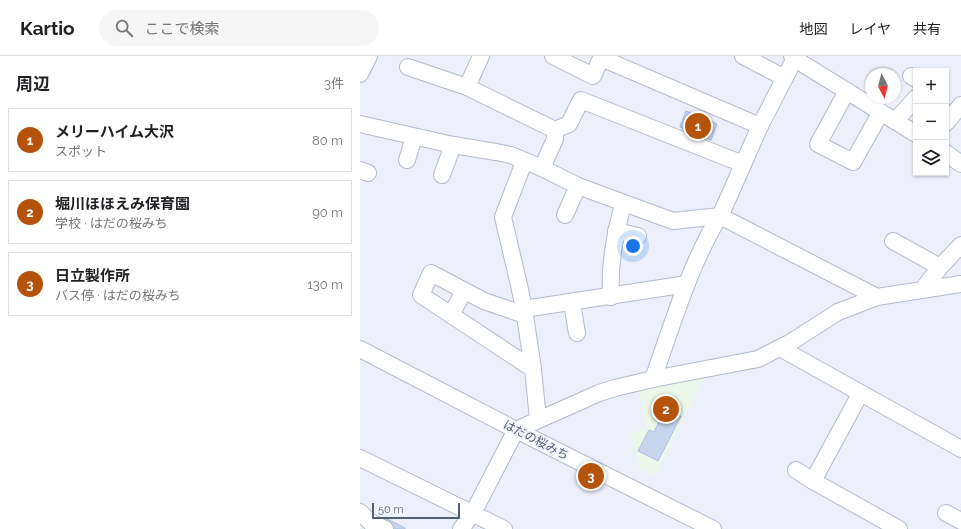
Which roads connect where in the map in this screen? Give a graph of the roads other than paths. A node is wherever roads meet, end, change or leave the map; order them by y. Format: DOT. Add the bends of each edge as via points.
graph roads {
  1 [pos="369,56"];
  2 [pos="481,56"];
  3 [pos="553,56"];
  4 [pos="743,56"];
  5 [pos="794,57"];
  6 [pos="570,60"];
  7 [pos="408,67"];
  8 [pos="360,74"];
  9 [pos="785,78"];
  10 [pos="467,87"];
  11 [pos="847,91"];
  12 [pos="913,101"];
  13 [pos="961,105"];
  14 [pos="881,112"];
  15 [pos="949,119"];
  16 [pos="896,120"];
  17 [pos="360,124"];
  18 [pos="760,126"];
  19 [pos="555,130"];
  20 [pos="913,132"];
  21 [pos="414,136"];
  22 [pos="453,145"];
  23 [pos="949,155"];
  24 [pos="407,160"];
  25 [pos="524,162"];
  26 [pos="743,164"];
  27 [pos="961,164"];
  28 [pos="542,168"];
  29 [pos="442,175"];
  30 [pos="578,186"];
  31 [pos="623,204"];
  32 [pos="565,215"];
  33 [pos="720,216"];
  34 [pos="616,231"];
  35 [pos="638,236"];
  36 [pos="893,241"];
  37 [pos="961,245"];
  38 [pos="940,266"];
  39 [pos="687,284"];
  40 [pos="961,284"];
  41 [pos="923,289"];
  42 [pos="464,291"];
  43 [pos="611,297"];
  44 [pos="877,297"];
  45 [pos="572,303"];
  46 [pos="524,312"];
  47 [pos="451,315"];
  48 [pos="577,333"];
  49 [pos="780,348"];
  50 [pos="360,349"];
  51 [pos="533,369"];
  52 [pos="653,379"];
  53 [pos="860,394"];
  54 [pos="538,419"];
  55 [pos="516,430"];
  56 [pos="961,449"];
  57 [pos="360,458"];
  58 [pos="796,470"];
  59 [pos="813,481"];
  60 [pos="360,512"];
  61 [pos="473,513"];
  62 [pos="385,529"];
  63 [pos="461,529"];
  64 [pos="504,529"];
  65 [pos="713,529"];
  66 [pos="899,529"];
  1 -- 8 [label="street"];
  2 -- 10 [label="street"];
  3 -- 6 [label="street"];
  4 -- 9 [label="street"];
  5 -- 9 [label="street"];
  5 -- 11 [label="street"];
  6 -- 18 [label="street" via="593,76 602,58"];
  7 -- 10 [label="street"];
  9 -- 18 [label="street"];
  10 -- 19 [label="street"];
  11 -- 14 [label="street"];
  11 -- 14 [label="street" via="818,144 853,162"];
  12 -- 16 [label="street"];
  13 -- 15 [label="street"];
  14 -- 16 [label="street"];
  16 -- 20 [label="street"];
  17 -- 21 [label="street"];
  18 -- 26 [label="street"];
  19 -- 26 [label="street" via="569,124 581,100"];
  19 -- 28 [label="street" via="555,139"];
  21 -- 22 [label="street"];
  21 -- 24 [label="street"];
  22 -- 25 [label="street" via="496,152"];
  22 -- 29 [label="street"];
  23 -- 27 [label="street"];
  25 -- 28 [label="street"];
  25 -- 46 [label="street" via="503,217"];
  26 -- 33 [label="street"];
  28 -- 30 [label="street"];
  30 -- 31 [label="street"];
  30 -- 32 [label="street"];
  31 -- 33 [label="street" via="673,221"];
  31 -- 34 [label="street"];
  33 -- 39 [label="street"];
  33 -- 44 [label="street"];
  34 -- 35 [label="street"];
  34 -- 43 [label="street" via="610,280"];
  36 -- 38 [label="street" via="910,245"];
  37 -- 38 [label="street"];
  38 -- 41 [label="street"];
  39 -- 43 [label="street"];
  39 -- 52 [label="street"];
  40 -- 41 [label="street"];
  41 -- 44 [label="street"];
  42 -- 46 [label="street" via="484,301"];
  42 -- 47 [label="street"];
  42 -- 47 [label="street" via="431,273 421,295"];
  43 -- 45 [label="street"];
  44 -- 49 [label="street" via="838,312"];
  45 -- 46 [label="street"];
  45 -- 48 [label="street"];
  46 -- 51 [label="street"];
  47 -- 51 [label="street"];
  49 -- 52 [label="street" via="758,359"];
  49 -- 53 [label="street"];
  50 -- 55 [label="street, はだの桜みち"];
  51 -- 54 [label="street"];
  52 -- 54 [label="street" via="599,393"];
  53 -- 56 [label="street"];
  53 -- 59 [label="street"];
  54 -- 55 [label="street"];
  55 -- 61 [label="street"];
  55 -- 65 [label="street, はだの桜みち"];
  57 -- 61 [label="street"];
  58 -- 59 [label="street"];
  59 -- 66 [label="street"];
  60 -- 62 [label="street" via="370,522"];
  61 -- 63 [label="street"];
  61 -- 64 [label="street"];
}
